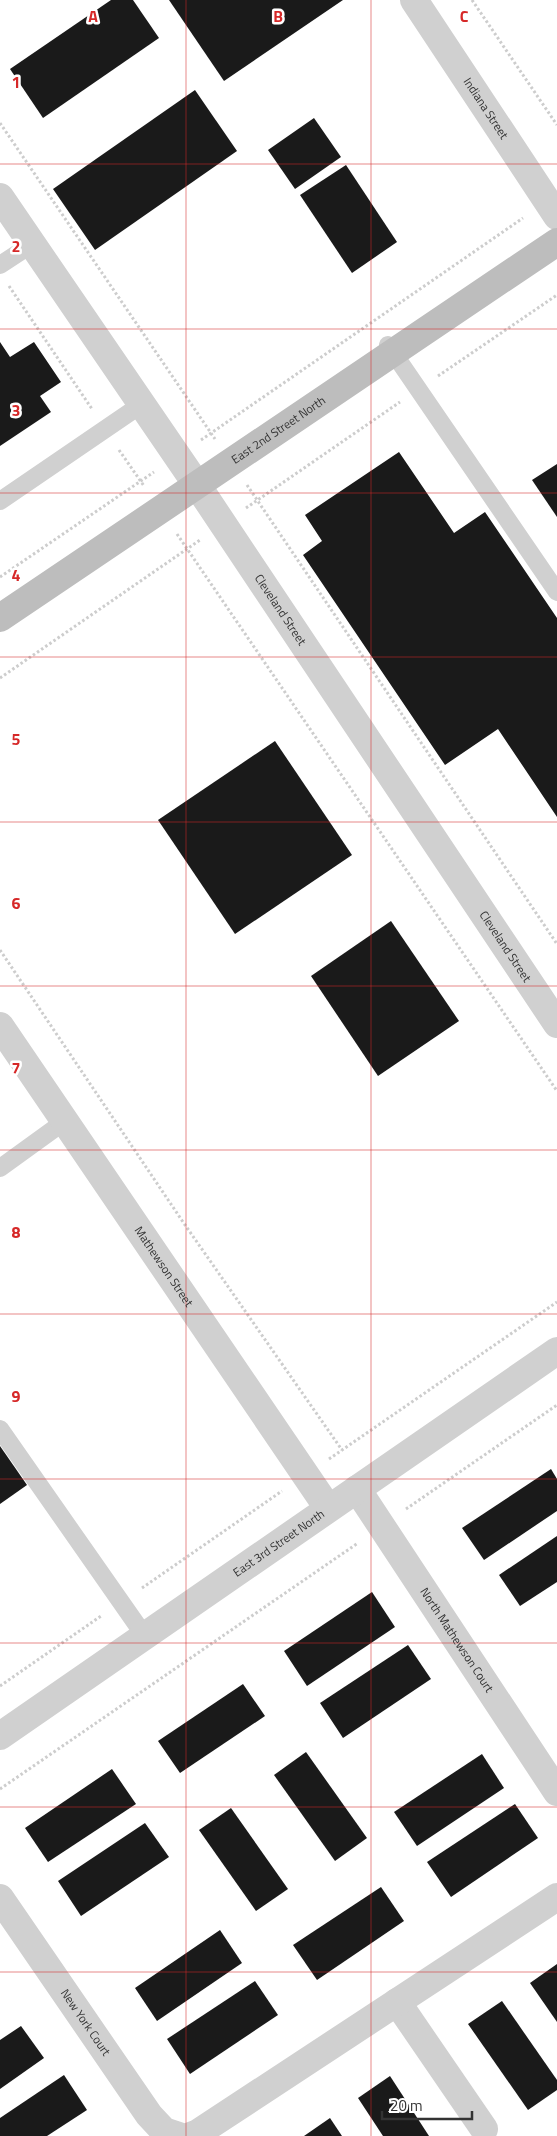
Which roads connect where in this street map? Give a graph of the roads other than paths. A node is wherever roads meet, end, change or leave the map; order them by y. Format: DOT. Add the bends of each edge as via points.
graph roads {
  1 [pos="414,0"];
  2 [pos="0,196"];
  3 [pos="552,209"];
  4 [pos="557,242"];
  5 [pos="32,244"];
  6 [pos="3,273"];
  7 [pos="390,348"];
  8 [pos="142,404"];
  9 [pos="197,485"];
  10 [pos="0,500"];
  11 [pos="557,592"];
  12 [pos="1,616"];
  13 [pos="557,1024"];
  14 [pos="0,1026"];
  15 [pos="65,1120"];
  16 [pos="0,1168"];
  17 [pos="557,1351"];
  18 [pos="0,1429"];
  19 [pos="356,1489"];
  20 [pos="328,1508"];
  21 [pos="144,1635"];
  22 [pos="0,1736"];
  23 [pos="557,1792"];
  24 [pos="557,1897"];
  25 [pos="0,1898"];
  26 [pos="397,2002"];
  27 [pos="484,2129"];
  28 [pos="179,2136"];
  29 [pos="190,2136"];
  1 -- 3 [label="street, Indiana Street"];
  2 -- 5 [label="street, Cleveland Street"];
  4 -- 7 [label="street, East 2nd Street North"];
  5 -- 6 [label="lane"];
  5 -- 8 [label="street, Cleveland Street"];
  7 -- 9 [label="street, East 2nd Street North"];
  7 -- 11 [label="lane"];
  8 -- 9 [label="street, Cleveland Street"];
  8 -- 10 [label="lane"];
  9 -- 12 [label="street, East 2nd Street North"];
  9 -- 13 [label="street, Cleveland Street"];
  14 -- 15 [label="street, Mathewson Street"];
  15 -- 16 [label="lane"];
  15 -- 20 [label="street, Mathewson Street"];
  17 -- 19 [label="street, East 3rd Street North"];
  18 -- 21 [label="lane"];
  19 -- 20 [label="street, East 3rd Street North"];
  19 -- 23 [label="street, North Mathewson Court"];
  20 -- 21 [label="street, East 3rd Street North"];
  21 -- 22 [label="street, East 3rd Street North"];
  24 -- 26 [label="street"];
  25 -- 28 [label="street, New York Court" via="149,2115 164,2131"];
  26 -- 27 [label="street"];
  26 -- 29 [label="street"];
}
